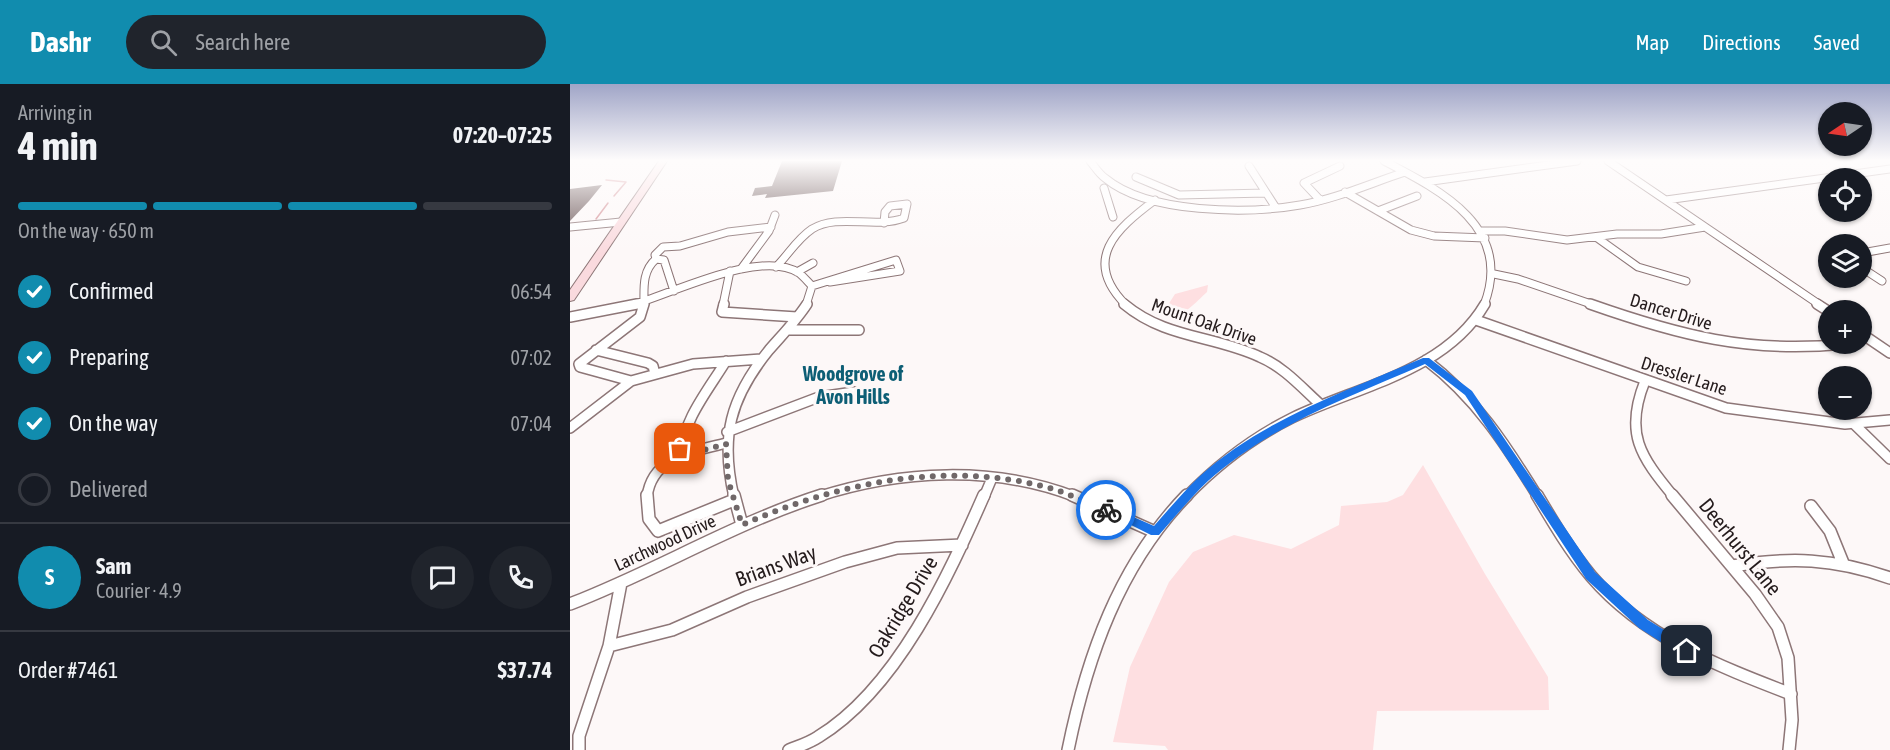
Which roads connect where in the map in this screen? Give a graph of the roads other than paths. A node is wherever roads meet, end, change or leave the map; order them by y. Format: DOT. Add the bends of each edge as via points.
graph roads {
  1 [pos="642,192"];
  2 [pos="1105,192"];
  3 [pos="1135,192"];
  4 [pos="1172,192"];
  5 [pos="1313,192"];
  6 [pos="1345,192"];
  7 [pos="1439,192"];
  8 [pos="1653,192"];
  9 [pos="1727,192"];
  10 [pos="1266,193"];
  11 [pos="1179,195"];
  12 [pos="1417,196"];
  13 [pos="1155,200"];
  14 [pos="1320,200"];
  15 [pos="1666,201"];
  16 [pos="1170,204"];
  17 [pos="1276,208"];
  18 [pos="1378,211"];
  19 [pos="775,215"];
  20 [pos="1113,217"];
  21 [pos="621,222"];
  22 [pos="884,223"];
  23 [pos="771,226"];
  24 [pos="570,227"];
  25 [pos="1705,227"];
  26 [pos="1483,234"];
  27 [pos="1596,237"];
  28 [pos="1890,248"];
  29 [pos="1872,251"];
  30 [pos="656,259"];
  31 [pos="813,263"];
  32 [pos="777,267"];
  33 [pos="741,269"];
  34 [pos="730,271"];
  35 [pos="797,272"];
  36 [pos="1494,274"];
  37 [pos="1872,274"];
  38 [pos="1686,281"];
  39 [pos="1882,281"];
  40 [pos="830,282"];
  41 [pos="812,286"];
  42 [pos="674,291"];
  43 [pos="570,298"];
  44 [pos="643,302"];
  45 [pos="1818,304"];
  46 [pos="570,317"];
  47 [pos="797,317"];
  48 [pos="1476,320"];
  49 [pos="787,330"];
  50 [pos="860,330"];
  51 [pos="1872,343"];
  52 [pos="1818,347"];
  53 [pos="596,350"];
  54 [pos="1890,353"];
  55 [pos="761,360"];
  56 [pos="1426,360"];
  57 [pos="726,361"];
  58 [pos="655,374"];
  59 [pos="631,381"];
  60 [pos="1645,381"];
  61 [pos="854,392"];
  62 [pos="1321,405"];
  63 [pos="1890,420"];
  64 [pos="1854,424"];
  65 [pos="570,428"];
  66 [pos="727,432"];
  67 [pos="726,444"];
  68 [pos="681,456"];
  69 [pos="1890,459"];
  70 [pos="992,478"];
  71 [pos="734,500"];
  72 [pos="1811,506"];
  73 [pos="742,525"];
  74 [pos="1155,532"];
  75 [pos="962,545"];
  76 [pos="1843,563"];
  77 [pos="1732,566"];
  78 [pos="1890,578"];
  79 [pos="621,583"];
  80 [pos="570,604"];
  81 [pos="609,646"];
  82 [pos="1791,694"];
  83 [pos="579,750"];
  84 [pos="789,750"];
  85 [pos="1068,750"];
  86 [pos="1789,750"];
  1 -- 21 [label="main road"];
  2 -- 20 [label="street"];
  3 -- 13 [label="street"];
  4 -- 11 [label="street"];
  5 -- 14 [label="street"];
  6 -- 14 [label="street"];
  6 -- 18 [label="street"];
  7 -- 26 [label="street" via="1462,209"];
  8 -- 15 [label="street"];
  9 -- 15 [label="street"];
  10 -- 11 [label="street"];
  10 -- 17 [label="street"];
  11 -- 16 [label="street"];
  12 -- 18 [label="street"];
  13 -- 16 [label="street"];
  13 -- 62 [label="street, Mount Oak Drive" via="1123,226 1108,247 1105,271 1115,294 1131,310 1162,328 1268,361"];
  14 -- 17 [label="street"];
  15 -- 25 [label="street"];
  16 -- 17 [label="street" via="1227,210"];
  18 -- 26 [label="street" via="1423,233"];
  19 -- 23 [label="street"];
  21 -- 24 [label="street"];
  21 -- 43 [label="main road"];
  22 -- 32 [label="street" via="814,228"];
  23 -- 30 [label="street" via="663,247"];
  23 -- 33 [label="street"];
  25 -- 27 [label="street"];
  25 -- 45 [label="street"];
  26 -- 27 [label="street" via="1505,231 1560,240"];
  26 -- 36 [label="street"];
  27 -- 38 [label="street" via="1631,264"];
  28 -- 29 [label="street"];
  30 -- 42 [label="street" via="664,260"];
  30 -- 44 [label="street" via="644,279"];
  31 -- 35 [label="street"];
  32 -- 33 [label="street"];
  32 -- 35 [label="street"];
  33 -- 34 [label="street"];
  34 -- 42 [label="street"];
  34 -- 47 [label="street" via="722,312"];
  35 -- 41 [label="street"];
  36 -- 48 [label="street" via="1490,294"];
  36 -- 52 [label="street, Dancer Drive" via="1725,344 1790,350"];
  37 -- 39 [label="street"];
  40 -- 40 [label="street" via="896,260 900,272"];
  40 -- 41 [label="street"];
  41 -- 47 [label="street" via="809,301"];
  42 -- 44 [label="street"];
  44 -- 46 [label="street"];
  44 -- 53 [label="street" via="644,310 634,324"];
  47 -- 49 [label="street"];
  48 -- 56 [label="street"];
  48 -- 60 [label="street, Dressler Lane"];
  49 -- 50 [label="street"];
  49 -- 55 [label="street"];
  51 -- 54 [label="street"];
  53 -- 58 [label="street" via="648,363"];
  53 -- 59 [label="street" via="581,360 580,367"];
  55 -- 57 [label="street"];
  55 -- 66 [label="street" via="736,403"];
  56 -- 62 [label="street"];
  56 -- 82 [label="street" via="1468,393 1582,564 1614,600 1674,645"];
  57 -- 58 [label="street"];
  57 -- 68 [label="street" via="685,434"];
  58 -- 59 [label="street"];
  59 -- 65 [label="street"];
  60 -- 64 [label="street, Dressler Lane" via="1726,408"];
  60 -- 77 [label="street, Deerhurst Lane" via="1632,416 1642,454"];
  61 -- 66 [label="street" via="819,397"];
  62 -- 74 [label="street" via="1271,430 1220,464"];
  63 -- 64 [label="street, Dressler Lane"];
  64 -- 69 [label="street"];
  66 -- 67 [label="street"];
  67 -- 68 [label="street"];
  67 -- 71 [label="street" via="725,463"];
  68 -- 71 [label="street" via="656,468 651,475 646,502 651,527 658,531 673,527"];
  70 -- 73 [label="street, Larchwood Drive" via="926,477 867,485 800,502"];
  70 -- 74 [label="street, Larchwood Drive" via="1056,489"];
  70 -- 75 [label="street, Oakridge Drive"];
  71 -- 73 [label="street"];
  72 -- 76 [label="street" via="1830,531"];
  73 -- 79 [label="street, Larchwood Drive"];
  74 -- 85 [label="street" via="1116,596 1097,640"];
  75 -- 81 [label="street, Brians Way" via="897,548 845,562 747,597 672,630"];
  75 -- 84 [label="street, Oakridge Drive" via="935,599 888,671 821,736"];
  76 -- 77 [label="street" via="1795,557"];
  76 -- 78 [label="street"];
  77 -- 82 [label="street, Deerhurst Lane" via="1778,627 1788,658"];
  79 -- 80 [label="street, Larchwood Drive"];
  79 -- 81 [label="street"];
  81 -- 83 [label="street" via="579,736"];
  82 -- 86 [label="street, Deerhurst Lane"];
}
